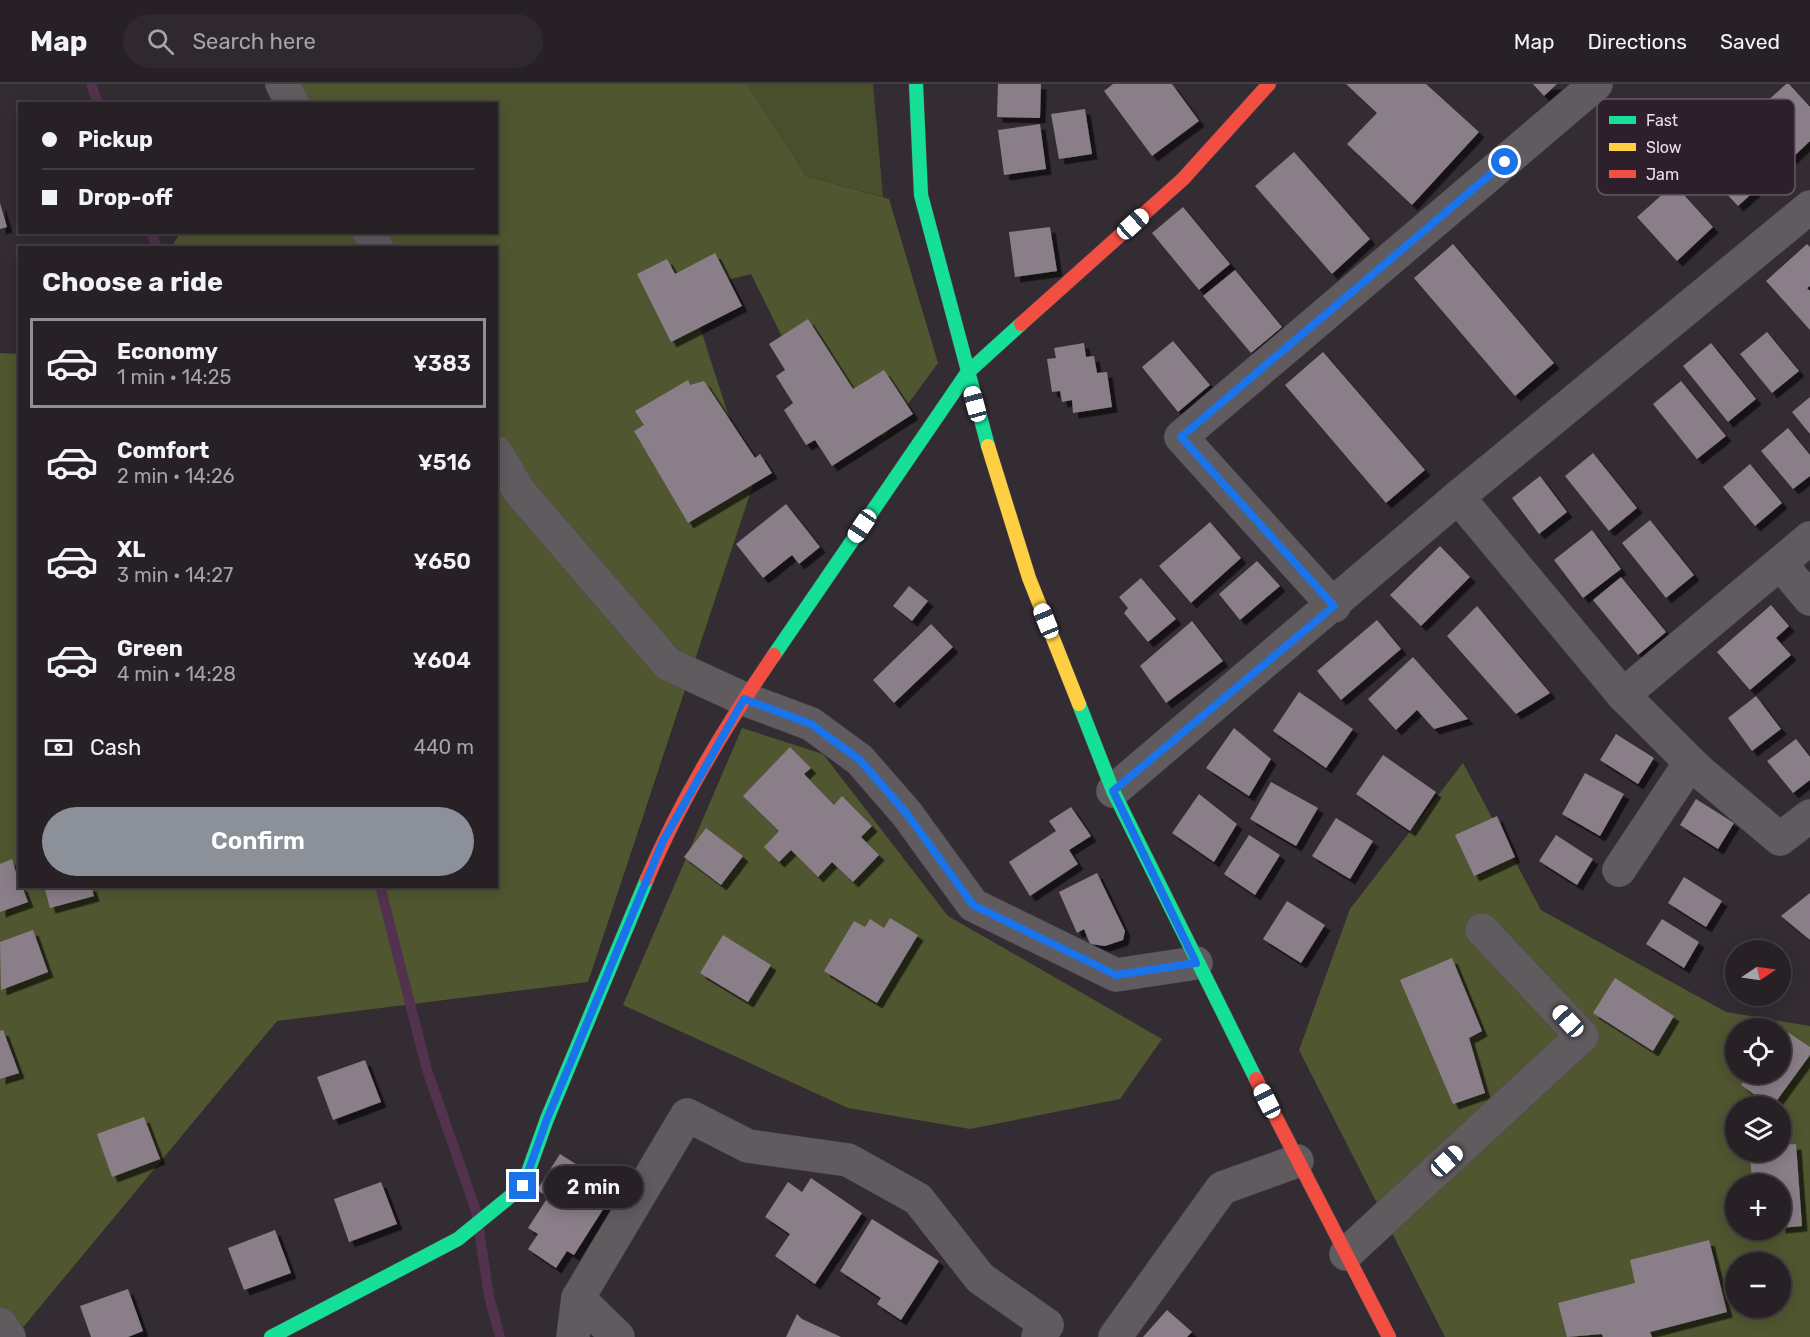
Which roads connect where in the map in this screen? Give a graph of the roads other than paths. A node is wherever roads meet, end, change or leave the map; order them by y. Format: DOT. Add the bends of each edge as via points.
graph roads {
  1 [pos="282,84"];
  2 [pos="916,84"];
  3 [pos="1269,84"];
  4 [pos="1596,84"];
  5 [pos="292,102"];
  6 [pos="1810,207"];
  7 [pos="967,373"];
  8 [pos="498,455"];
  9 [pos="1458,497"];
  10 [pos="1810,538"];
  11 [pos="1780,563"];
  12 [pos="1810,599"];
  13 [pos="1334,606"];
  14 [pos="1623,695"];
  15 [pos="744,699"];
  16 [pos="1690,763"];
  17 [pos="1113,791"];
  18 [pos="1810,816"];
  19 [pos="1619,870"];
  20 [pos="1482,930"];
  21 [pos="1196,963"];
  22 [pos="1297,1161"];
  23 [pos="1346,1254"];
  24 [pos="578,1298"];
  25 [pos="0,1324"];
  26 [pos="1049,1333"];
  27 [pos="9,1337"];
  28 [pos="271,1337"];
  29 [pos="573,1337"];
  30 [pos="618,1337"];
  31 [pos="1115,1337"];
  32 [pos="1389,1337"];
  1 -- 5 [label="street"];
  2 -- 7 [label="street" via="921,195"];
  3 -- 7 [label="street" via="1183,179"];
  4 -- 13 [label="street" via="1181,437"];
  6 -- 9 [label="street"];
  7 -- 15 [label="street"];
  7 -- 17 [label="street" via="1029,578"];
  8 -- 15 [label="street" via="519,491 668,664"];
  9 -- 13 [label="street"];
  9 -- 14 [label="street"];
  10 -- 11 [label="street"];
  11 -- 12 [label="street"];
  11 -- 14 [label="street"];
  13 -- 17 [label="street"];
  14 -- 16 [label="street"];
  15 -- 21 [label="street" via="811,724 860,760 907,814 973,905 1116,975"];
  15 -- 28 [label="street" via="663,841 523,1186 458,1239"];
  16 -- 18 [label="street" via="1780,839"];
  16 -- 19 [label="street"];
  17 -- 21 [label="street"];
  20 -- 23 [label="street" via="1582,1036"];
  21 -- 22 [label="street"];
  22 -- 23 [label="street"];
  22 -- 31 [label="street" via="1222,1188"];
  23 -- 32 [label="street"];
  24 -- 26 [label="street" via="687,1114 748,1146 848,1160 918,1199 980,1278"];
  24 -- 29 [label="street"];
  24 -- 30 [label="street"];
  25 -- 27 [label="street"];
}
